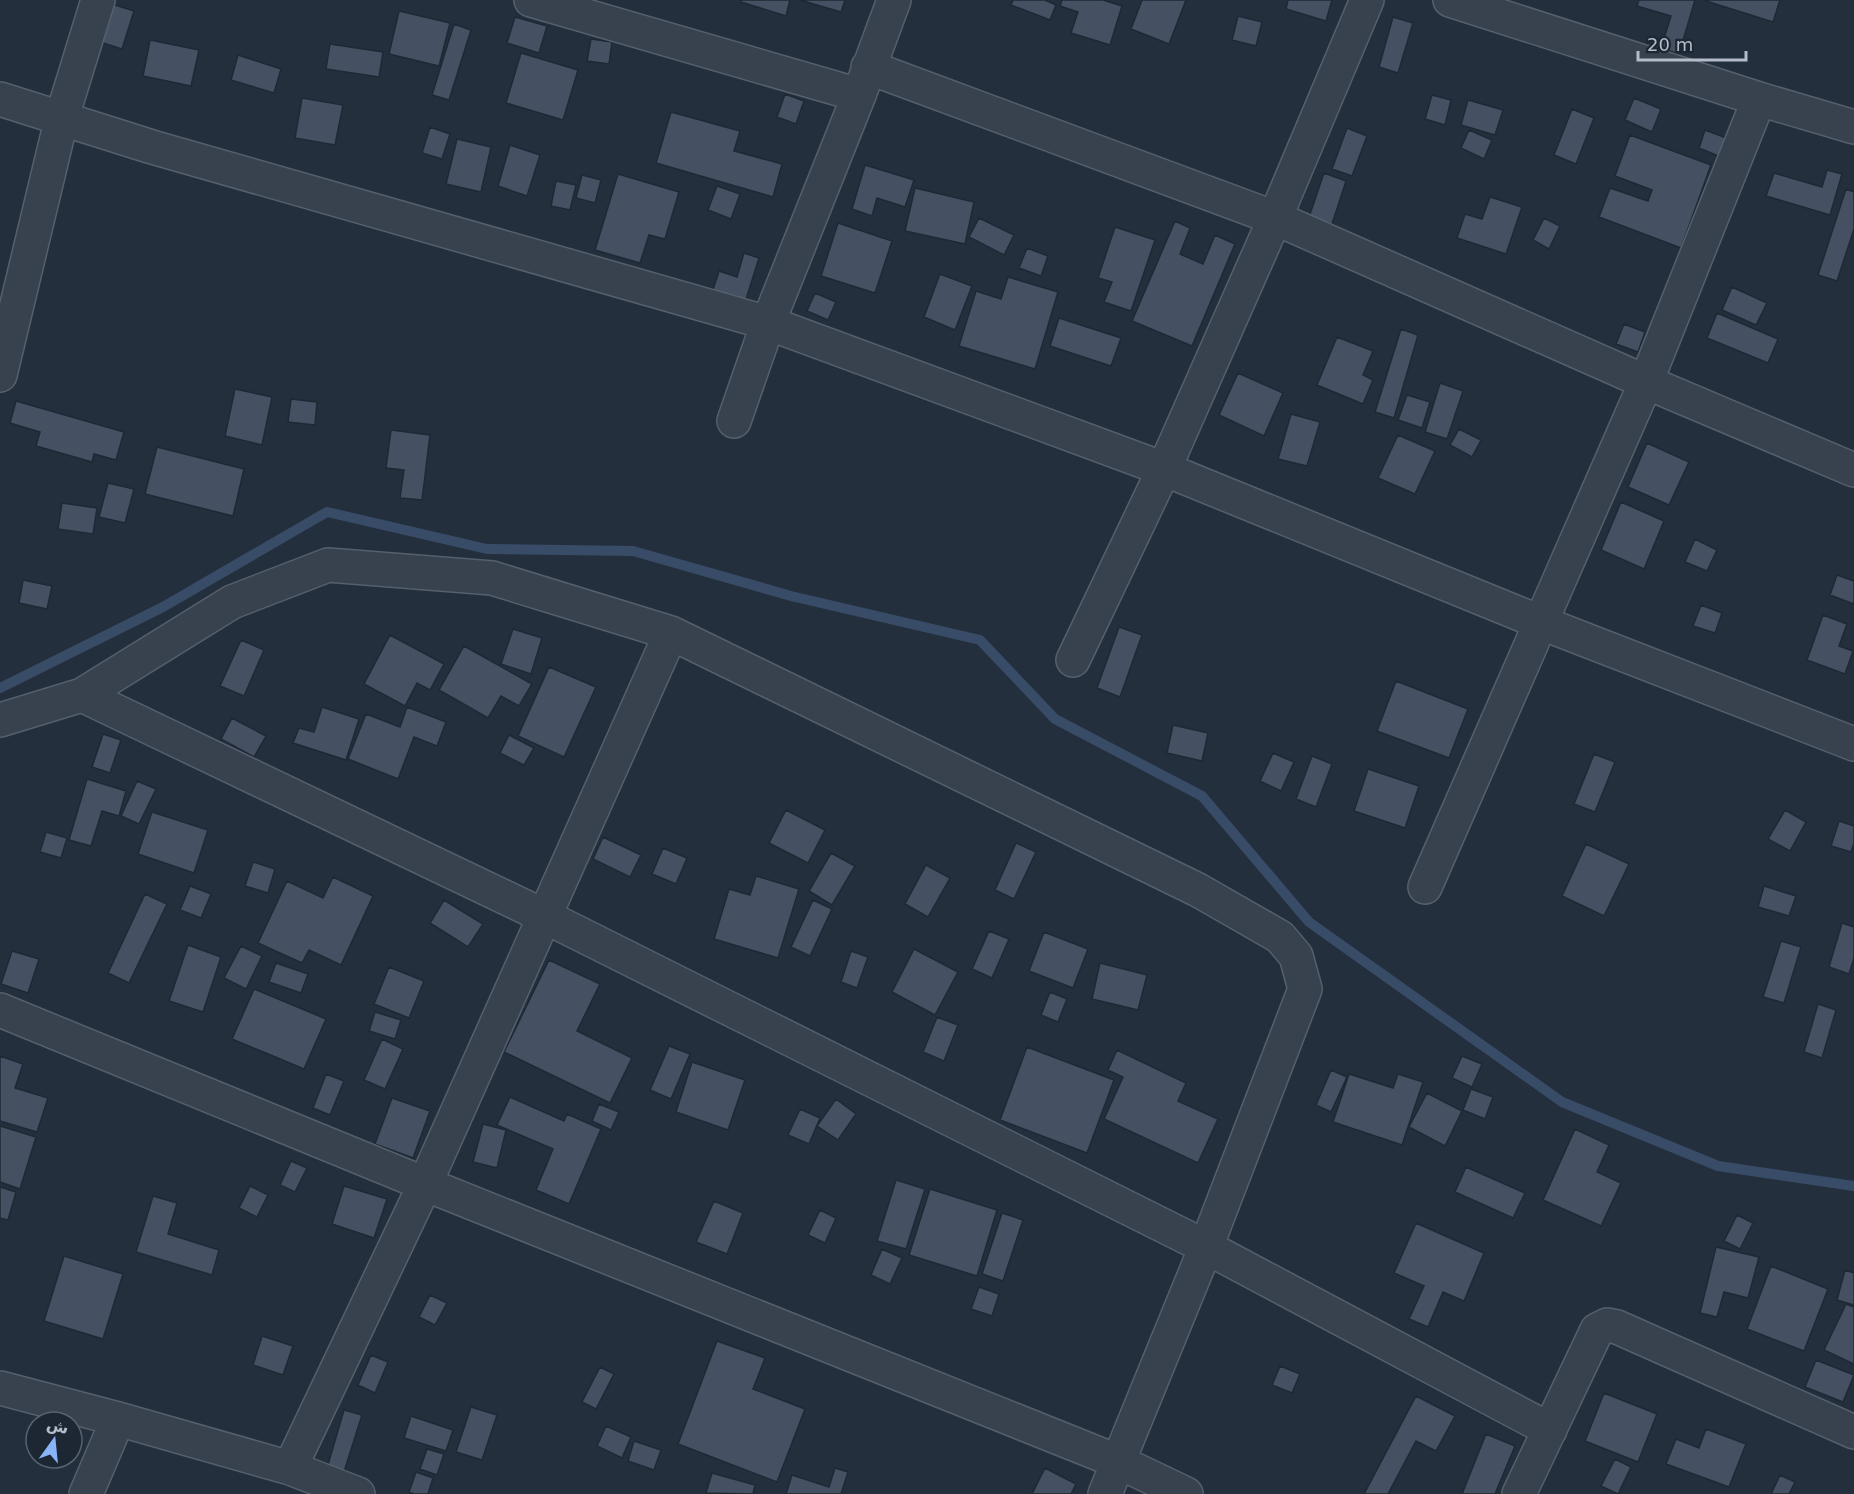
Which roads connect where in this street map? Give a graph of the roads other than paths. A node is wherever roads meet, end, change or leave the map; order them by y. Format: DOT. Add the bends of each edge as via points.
graph roads {
  1 [pos="98,0"];
  2 [pos="531,0"];
  3 [pos="894,0"];
  4 [pos="1367,0"];
  5 [pos="1450,0"];
  6 [pos="864,81"];
  7 [pos="0,99"];
  8 [pos="1759,99"];
  9 [pos="62,117"];
  10 [pos="1854,127"];
  11 [pos="1275,218"];
  12 [pos="768,323"];
  13 [pos="0,375"];
  14 [pos="1646,382"];
  15 [pos="734,421"];
  16 [pos="1164,469"];
  17 [pos="1854,470"];
  18 [pos="1542,623"];
  19 [pos="671,633"];
  20 [pos="1073,660"];
  21 [pos="82,694"];
  22 [pos="0,720"];
  23 [pos="1854,744"];
  24 [pos="1425,887"];
  25 [pos="546,917"];
  26 [pos="0,1010"];
  27 [pos="425,1184"];
  28 [pos="1206,1247"];
  29 [pos="0,1388"];
  30 [pos="118,1419"];
  31 [pos="1550,1430"];
  32 [pos="1854,1432"];
  33 [pos="1119,1462"];
  34 [pos="290,1468"];
  35 [pos="86,1494"];
  36 [pos="358,1494"];
  37 [pos="1105,1494"];
  38 [pos="1186,1494"];
  39 [pos="1519,1494"];
  1 -- 9 [label="street"];
  2 -- 6 [label="street"];
  3 -- 6 [label="street"];
  4 -- 11 [label="street"];
  5 -- 8 [label="street"];
  6 -- 11 [label="street"];
  6 -- 12 [label="street"];
  7 -- 9 [label="street"];
  8 -- 10 [label="street"];
  8 -- 14 [label="street"];
  9 -- 12 [label="street" via="153,147"];
  9 -- 13 [label="street"];
  11 -- 14 [label="street"];
  11 -- 16 [label="street"];
  12 -- 15 [label="street"];
  12 -- 16 [label="street"];
  14 -- 17 [label="street"];
  14 -- 18 [label="street"];
  16 -- 18 [label="street"];
  16 -- 20 [label="street"];
  18 -- 23 [label="street"];
  18 -- 24 [label="street"];
  19 -- 21 [label="street" via="492,578 328,565 232,602"];
  19 -- 25 [label="street"];
  19 -- 28 [label="street" via="1198,890 1286,943 1296,956 1305,989"];
  21 -- 22 [label="street"];
  21 -- 25 [label="street"];
  25 -- 27 [label="street"];
  25 -- 28 [label="street"];
  26 -- 27 [label="street"];
  27 -- 33 [label="street"];
  27 -- 34 [label="street"];
  28 -- 31 [label="street"];
  28 -- 33 [label="street"];
  29 -- 30 [label="street"];
  30 -- 34 [label="street"];
  30 -- 35 [label="street"];
  31 -- 32 [label="street" via="1598,1330 1607,1325"];
  31 -- 39 [label="street"];
  33 -- 37 [label="street"];
  33 -- 38 [label="street"];
  34 -- 36 [label="street"];
}
